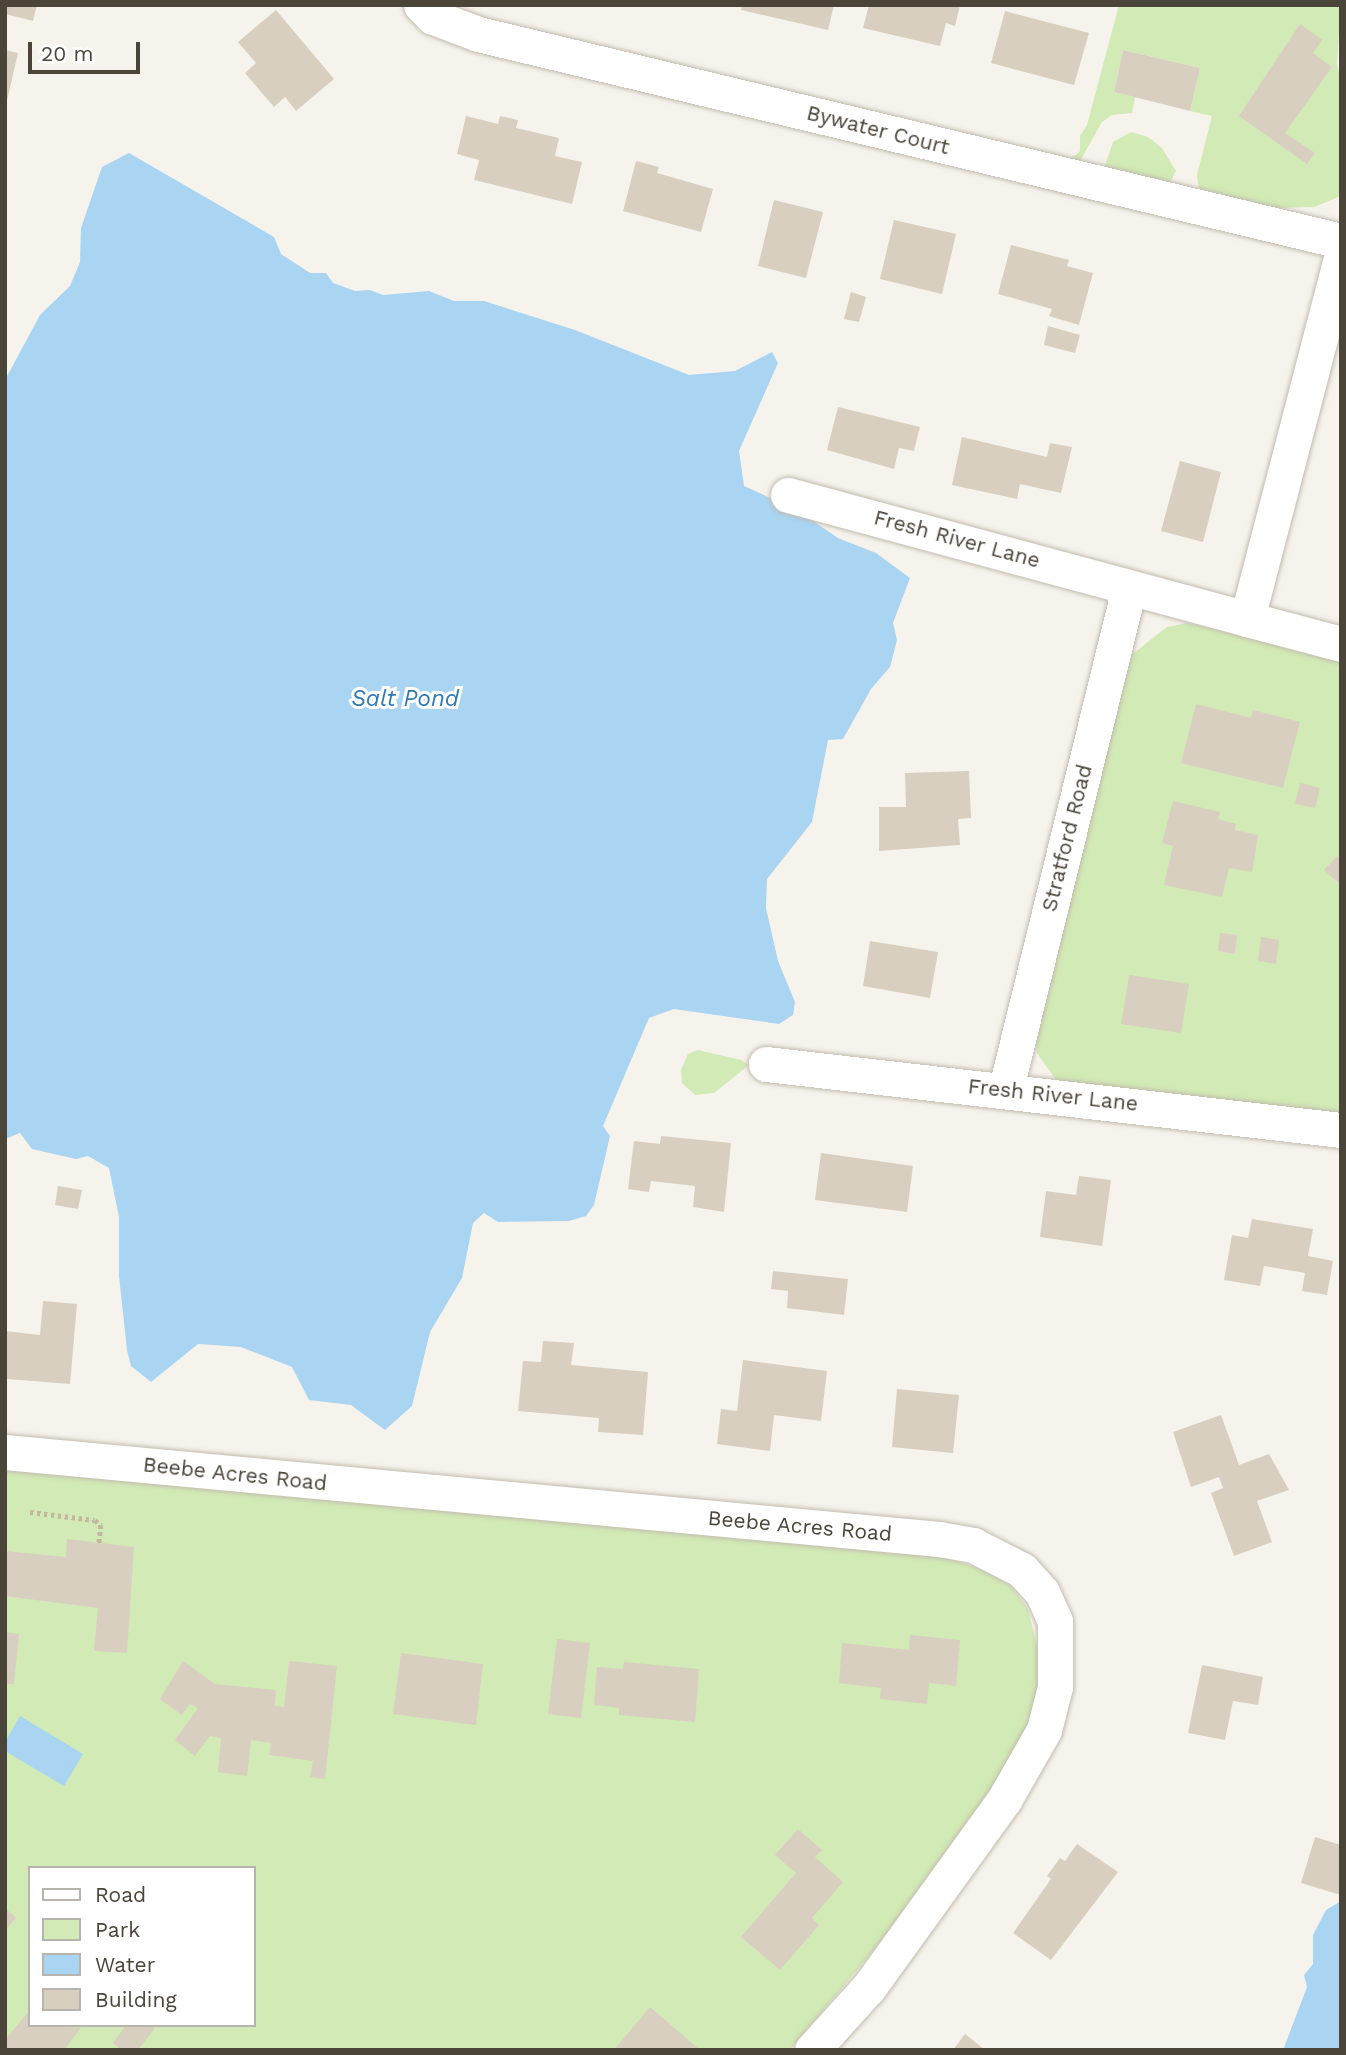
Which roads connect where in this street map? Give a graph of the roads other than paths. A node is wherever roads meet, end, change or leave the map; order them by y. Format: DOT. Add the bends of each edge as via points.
graph roads {
  1 [pos="421,5"];
  2 [pos="1341,241"];
  3 [pos="1341,258"];
  4 [pos="788,495"];
  5 [pos="1129,588"];
  6 [pos="1247,619"];
  7 [pos="1341,644"];
  8 [pos="766,1064"];
  9 [pos="1006,1088"];
  10 [pos="1341,1130"];
  11 [pos="5,1452"];
  12 [pos="812,2050"];
  1 -- 2 [label="street, Bywater Court" via="433,16 478,34"];
  3 -- 6 [label="street"];
  4 -- 5 [label="street, Fresh River Lane"];
  5 -- 6 [label="street, Fresh River Lane"];
  5 -- 9 [label="street, Stratford Road"];
  6 -- 7 [label="street, Fresh River Lane"];
  8 -- 9 [label="street, Fresh River Lane"];
  9 -- 10 [label="street, Fresh River Lane"];
  11 -- 12 [label="street, Beebe Acres Road" via="939,1539 973,1545 1022,1570 1042,1592 1055,1621 1055,1687 1044,1730 1004,1800 877,1976"];
}
